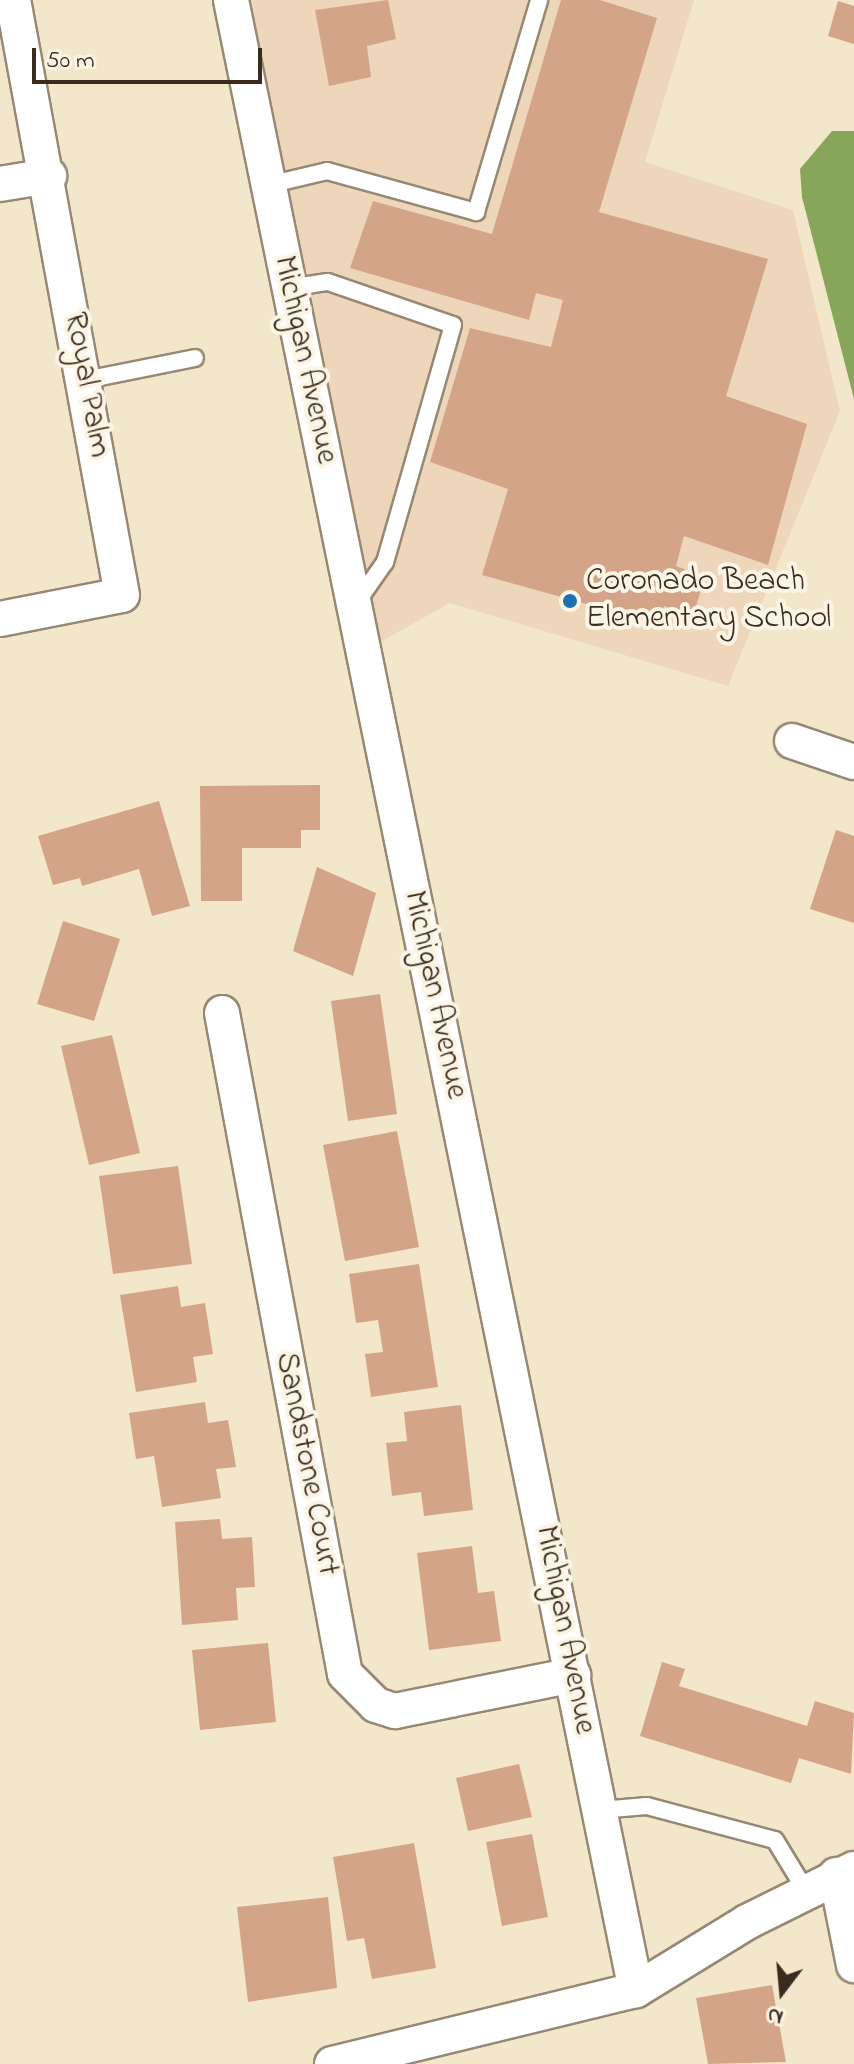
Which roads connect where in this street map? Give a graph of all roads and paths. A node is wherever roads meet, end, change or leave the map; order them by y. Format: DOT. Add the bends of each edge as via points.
graph roads {
  1 [pos="13,0"];
  2 [pos="231,0"];
  3 [pos="539,0"];
  4 [pos="49,176"];
  5 [pos="0,184"];
  6 [pos="268,185"];
  7 [pos="289,288"];
  8 [pos="195,358"];
  9 [pos="85,380"];
  10 [pos="355,606"];
  11 [pos="0,619"];
  12 [pos="792,741"];
  13 [pos="854,762"];
  14 [pos="222,1013"];
  15 [pos="573,1675"];
  16 [pos="600,1810"];
  17 [pos="845,1872"];
  18 [pos="806,1891"];
  19 [pos="854,1965"];
  20 [pos="636,1990"];
  21 [pos="332,2064"];
  1 -- 4 [label="street, Royal Palm"];
  2 -- 6 [label="street, Michigan Avenue"];
  3 -- 6 [label="lane" via="476,212 327,171"];
  4 -- 5 [label="street"];
  4 -- 9 [label="street, Royal Palm"];
  6 -- 7 [label="street, Michigan Avenue"];
  7 -- 10 [label="street, Michigan Avenue"];
  7 -- 10 [label="lane" via="328,282 453,325 385,562"];
  8 -- 9 [label="lane"];
  9 -- 11 [label="street, Royal Palm" via="122,595"];
  10 -- 15 [label="street, Michigan Avenue"];
  12 -- 13 [label="street"];
  14 -- 15 [label="street, Sandstone Court" via="345,1674 376,1705 395,1711"];
  15 -- 16 [label="street, Michigan Avenue"];
  16 -- 18 [label="lane" via="647,1806 775,1840"];
  16 -- 20 [label="street, Michigan Avenue"];
  17 -- 18 [label="street"];
  17 -- 19 [label="street"];
  18 -- 20 [label="street"];
  20 -- 21 [label="street"];
}
